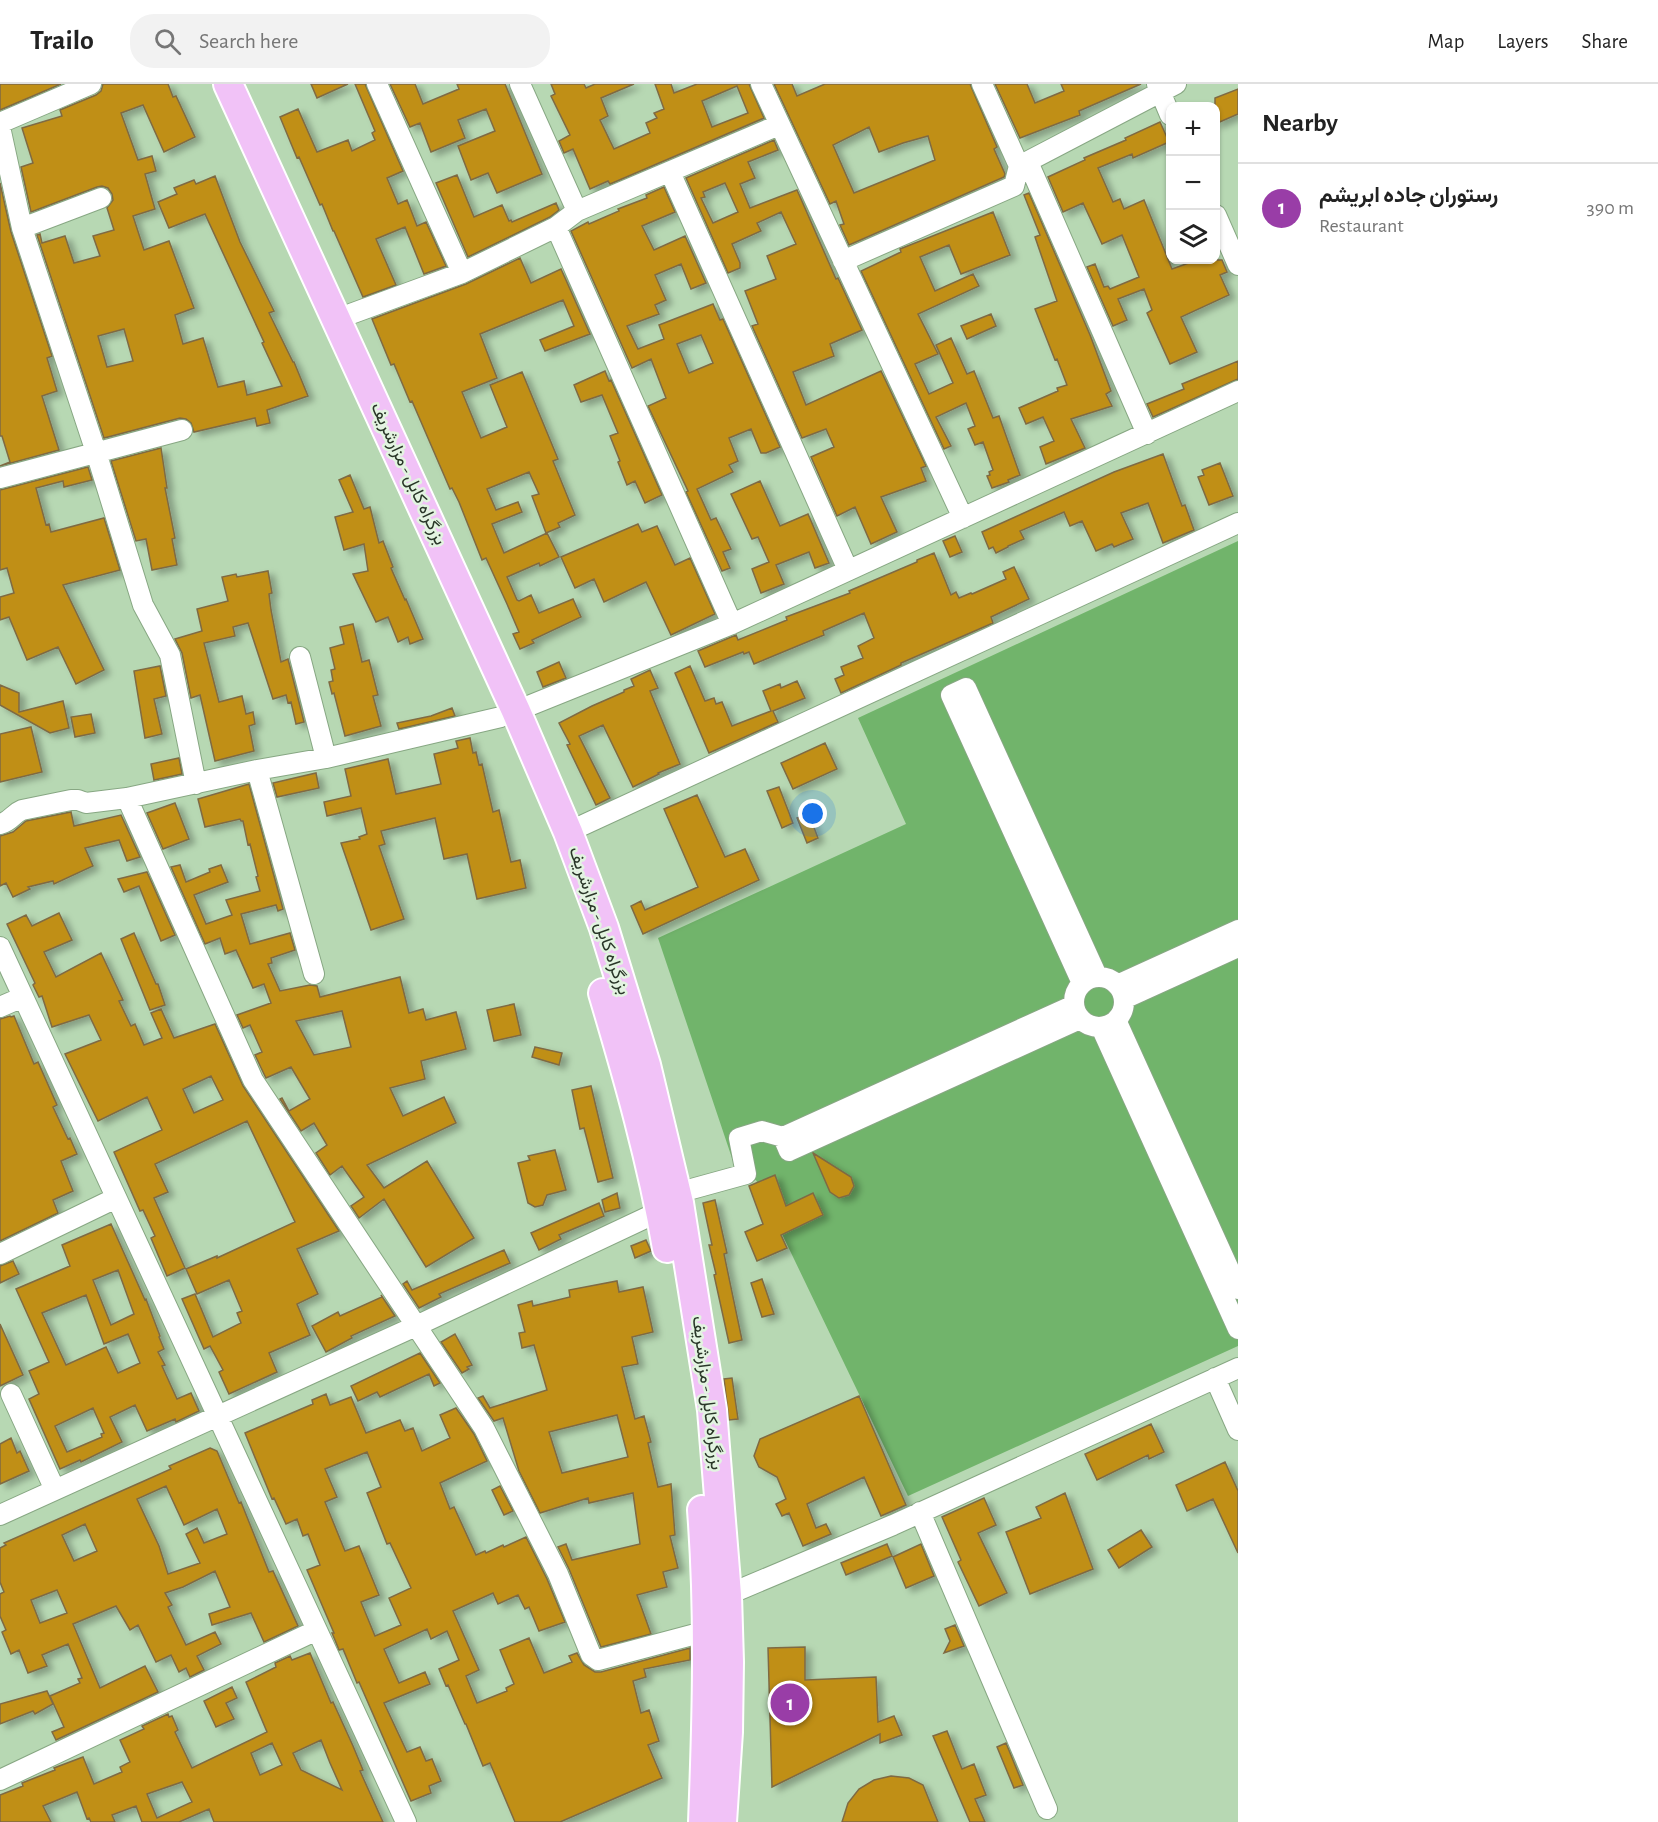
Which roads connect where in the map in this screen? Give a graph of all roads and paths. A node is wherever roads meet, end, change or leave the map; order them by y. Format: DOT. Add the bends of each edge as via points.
graph roads {
  1 [pos="91,84"];
  2 [pos="208,84"];
  3 [pos="228,84"];
  4 [pos="377,84"];
  5 [pos="520,84"];
  6 [pos="761,84"];
  7 [pos="982,84"];
  8 [pos="1164,87"];
  9 [pos="1167,102"];
  10 [pos="0,125"];
  11 [pos="779,125"];
  12 [pos="1024,164"];
  13 [pos="670,172"];
  14 [pos="101,198"];
  15 [pos="577,211"];
  16 [pos="1220,226"];
  17 [pos="556,227"];
  18 [pos="22,228"];
  19 [pos="843,261"];
  20 [pos="1238,265"];
  21 [pos="462,273"];
  22 [pos="337,319"];
  23 [pos="1238,391"];
  24 [pos="182,430"];
  25 [pos="1147,434"];
  26 [pos="96,452"];
  27 [pos="0,478"];
  28 [pos="963,518"];
  29 [pos="1238,523"];
  30 [pos="848,570"];
  31 [pos="732,624"];
  32 [pos="300,657"];
  33 [pos="509,714"];
  34 [pos="326,758"];
  35 [pos="256,770"];
  36 [pos="196,784"];
  37 [pos="127,798"];
  38 [pos="0,824"];
  39 [pos="568,832"];
  40 [pos="1238,930"];
  41 [pos="0,947"];
  42 [pos="1238,947"];
  43 [pos="314,974"];
  44 [pos="1089,980"];
  45 [pos="1121,992"];
  46 [pos="23,997"];
  47 [pos="0,1007"];
  48 [pos="1077,1012"];
  49 [pos="1109,1024"];
  50 [pos="116,1198"];
  51 [pos="672,1202"];
  52 [pos="0,1254"];
  53 [pos="1238,1289"];
  54 [pos="416,1326"];
  55 [pos="1238,1329"];
  56 [pos="1238,1368"];
  57 [pos="1215,1378"];
  58 [pos="11,1394"];
  59 [pos="218,1416"];
  60 [pos="1238,1430"];
  61 [pos="55,1490"];
  62 [pos="920,1512"];
  63 [pos="0,1515"];
  64 [pos="727,1595"];
  65 [pos="317,1630"];
  66 [pos="707,1631"];
  67 [pos="0,1780"];
  68 [pos="1047,1809"];
  69 [pos="406,1822"];
  70 [pos="703,1822"];
  71 [pos="722,1822"];
  1 -- 10 [label="street"];
  2 -- 33 [label="highway, بزرگراه کابل - مزارشریف"];
  3 -- 22 [label="highway, بزرگراه کابل - مزارشریف"];
  4 -- 21 [label="street"];
  5 -- 15 [label="street"];
  6 -- 11 [label="street"];
  7 -- 12 [label="street"];
  8 -- 9 [label="street"];
  8 -- 12 [label="street"];
  10 -- 18 [label="street"];
  11 -- 13 [label="street"];
  11 -- 19 [label="street"];
  12 -- 19 [label="street" via="1014,186"];
  12 -- 25 [label="street"];
  13 -- 15 [label="street"];
  13 -- 30 [label="street"];
  14 -- 18 [label="street"];
  15 -- 17 [label="street"];
  16 -- 20 [label="street"];
  17 -- 21 [label="street"];
  17 -- 31 [label="street"];
  18 -- 26 [label="street"];
  19 -- 28 [label="street"];
  21 -- 22 [label="street"];
  22 -- 33 [label="highway, بزرگراه کابل - مزارشریف"];
  23 -- 25 [label="street"];
  24 -- 26 [label="street"];
  25 -- 28 [label="street"];
  26 -- 27 [label="street"];
  26 -- 36 [label="street" via="143,605 170,655"];
  28 -- 30 [label="street"];
  29 -- 39 [label="street"];
  30 -- 31 [label="street"];
  31 -- 33 [label="street"];
  32 -- 34 [label="street"];
  33 -- 34 [label="street"];
  33 -- 39 [label="highway, بزرگراه کابل - مزارشریف"];
  33 -- 51 [label="highway, بزرگراه کابل - مزارشریف"];
  34 -- 35 [label="street"];
  35 -- 36 [label="street"];
  35 -- 43 [label="street"];
  36 -- 37 [label="street"];
  37 -- 38 [label="street" via="71,800 19,812 9,822"];
  37 -- 54 [label="street" via="253,1080"];
  39 -- 51 [label="highway, بزرگراه کابل - مزارشریف" via="604,928 643,1054"];
  40 -- 45 [label="street"];
  41 -- 46 [label="street"];
  42 -- 45 [label="street"];
  44 -- 44 [label="street" via="966,688 951,695"];
  44 -- 45 [label="street" via="1104,977"];
  44 -- 48 [label="street" via="1074,997"];
  45 -- 49 [label="street" via="1121,1014"];
  46 -- 47 [label="street"];
  46 -- 50 [label="street"];
  48 -- 49 [label="street" via="1094,1027"];
  48 -- 51 [label="street" via="789,1151 783,1137 762,1131 739,1138 746,1174"];
  49 -- 53 [label="street"];
  49 -- 55 [label="street"];
  50 -- 52 [label="street"];
  50 -- 59 [label="street"];
  51 -- 54 [label="street"];
  51 -- 64 [label="highway, بزرگراه کابل - مزارشریف" via="712,1410"];
  51 -- 66 [label="highway, بزرگراه کابل - مزارشریف" via="702,1514"];
  54 -- 59 [label="street"];
  54 -- 66 [label="street" via="484,1428 558,1574 593,1658 598,1660"];
  56 -- 57 [label="street"];
  57 -- 60 [label="street"];
  57 -- 62 [label="street"];
  58 -- 61 [label="street"];
  59 -- 61 [label="street"];
  59 -- 65 [label="street"];
  61 -- 63 [label="street"];
  62 -- 64 [label="street"];
  62 -- 68 [label="street"];
  64 -- 71 [label="highway, بزرگراه کابل - مزارشریف" via="728,1732"];
  65 -- 67 [label="street"];
  65 -- 69 [label="street"];
  66 -- 70 [label="highway, بزرگراه کابل - مزارشریف"];
}
